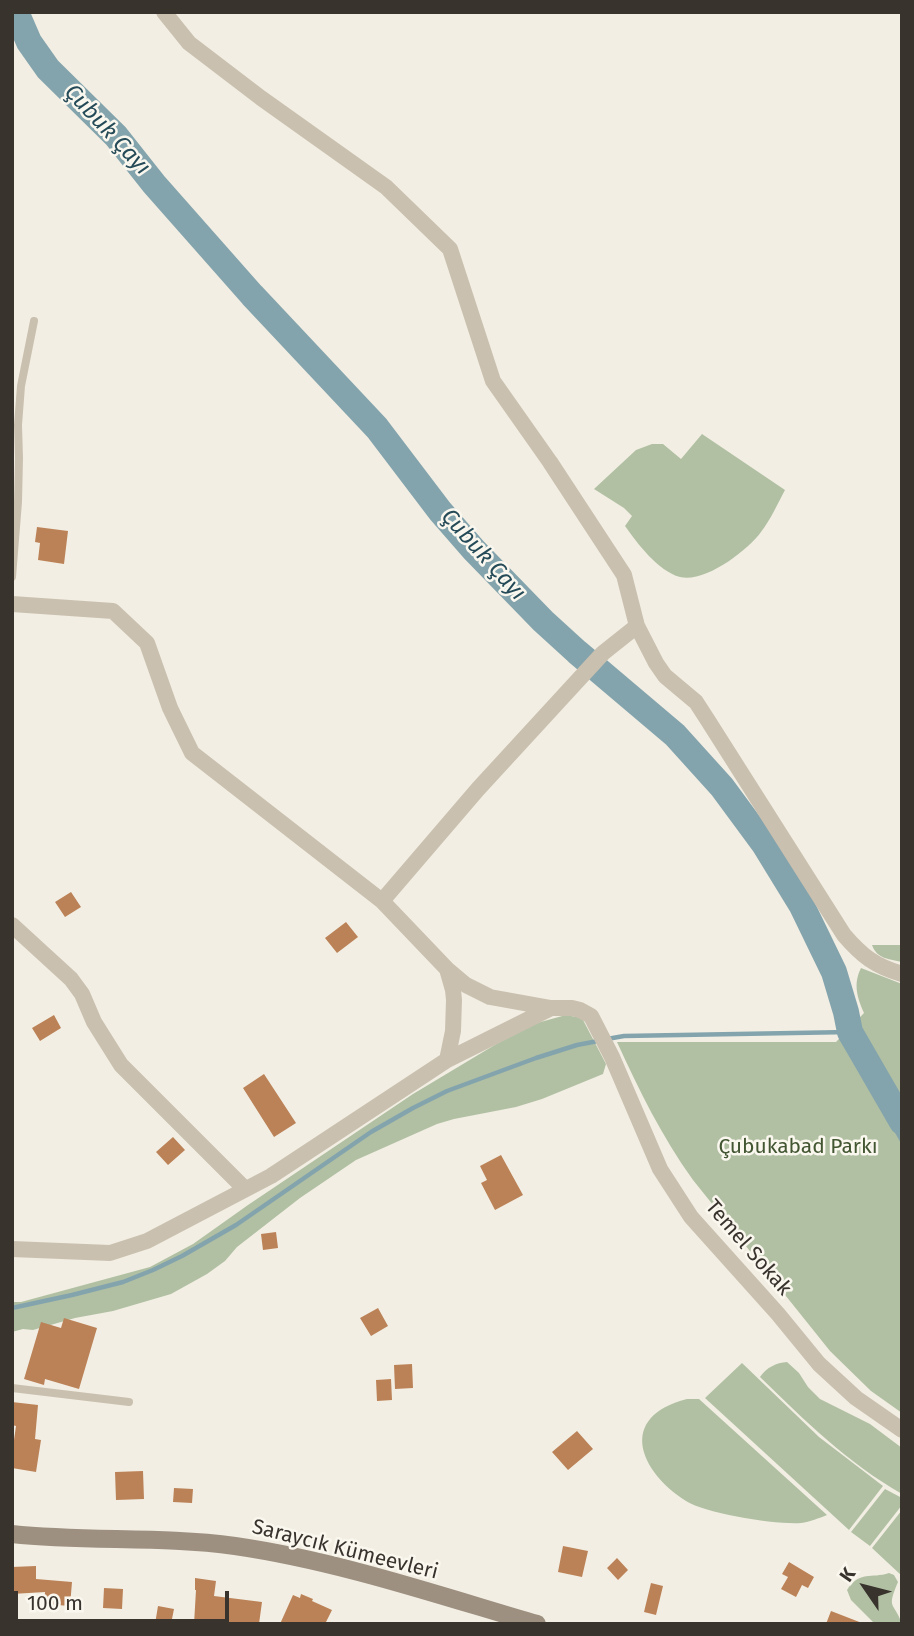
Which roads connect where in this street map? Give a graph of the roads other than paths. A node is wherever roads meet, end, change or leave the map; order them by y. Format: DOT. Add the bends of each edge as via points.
graph roads {
  1 [pos="164,12"];
  2 [pos="34,321"];
  3 [pos="12,577"];
  4 [pos="12,604"];
  5 [pos="637,626"];
  6 [pos="382,901"];
  7 [pos="12,925"];
  8 [pos="447,969"];
  9 [pos="902,974"];
  10 [pos="551,1008"];
  11 [pos="447,1060"];
  12 [pos="245,1189"];
  13 [pos="12,1248"];
  14 [pos="12,1388"];
  15 [pos="128,1402"];
  16 [pos="902,1430"];
  17 [pos="12,1534"];
  18 [pos="537,1624"];
  1 -- 5 [label="street" via="189,43 386,187 450,249 493,381 624,575"];
  2 -- 3 [label="lane" via="21,386"];
  4 -- 6 [label="street" via="113,611 147,643 192,753"];
  5 -- 6 [label="street" via="603,653"];
  5 -- 9 [label="street" via="665,676 696,702 844,935 874,963"];
  6 -- 8 [label="street"];
  7 -- 12 [label="street" via="71,979 121,1065"];
  8 -- 10 [label="street" via="490,997"];
  8 -- 11 [label="street" via="454,1008"];
  10 -- 11 [label="street"];
  10 -- 16 [label="street, Temel Sokak" via="572,1008 591,1016 660,1169 691,1217 835,1381"];
  11 -- 12 [label="street"];
  12 -- 13 [label="street" via="147,1241 110,1253"];
  14 -- 15 [label="lane"];
  17 -- 18 [label="main road, Saraycık Kümeevleri" via="195,1542 264,1551 368,1575"];
}
